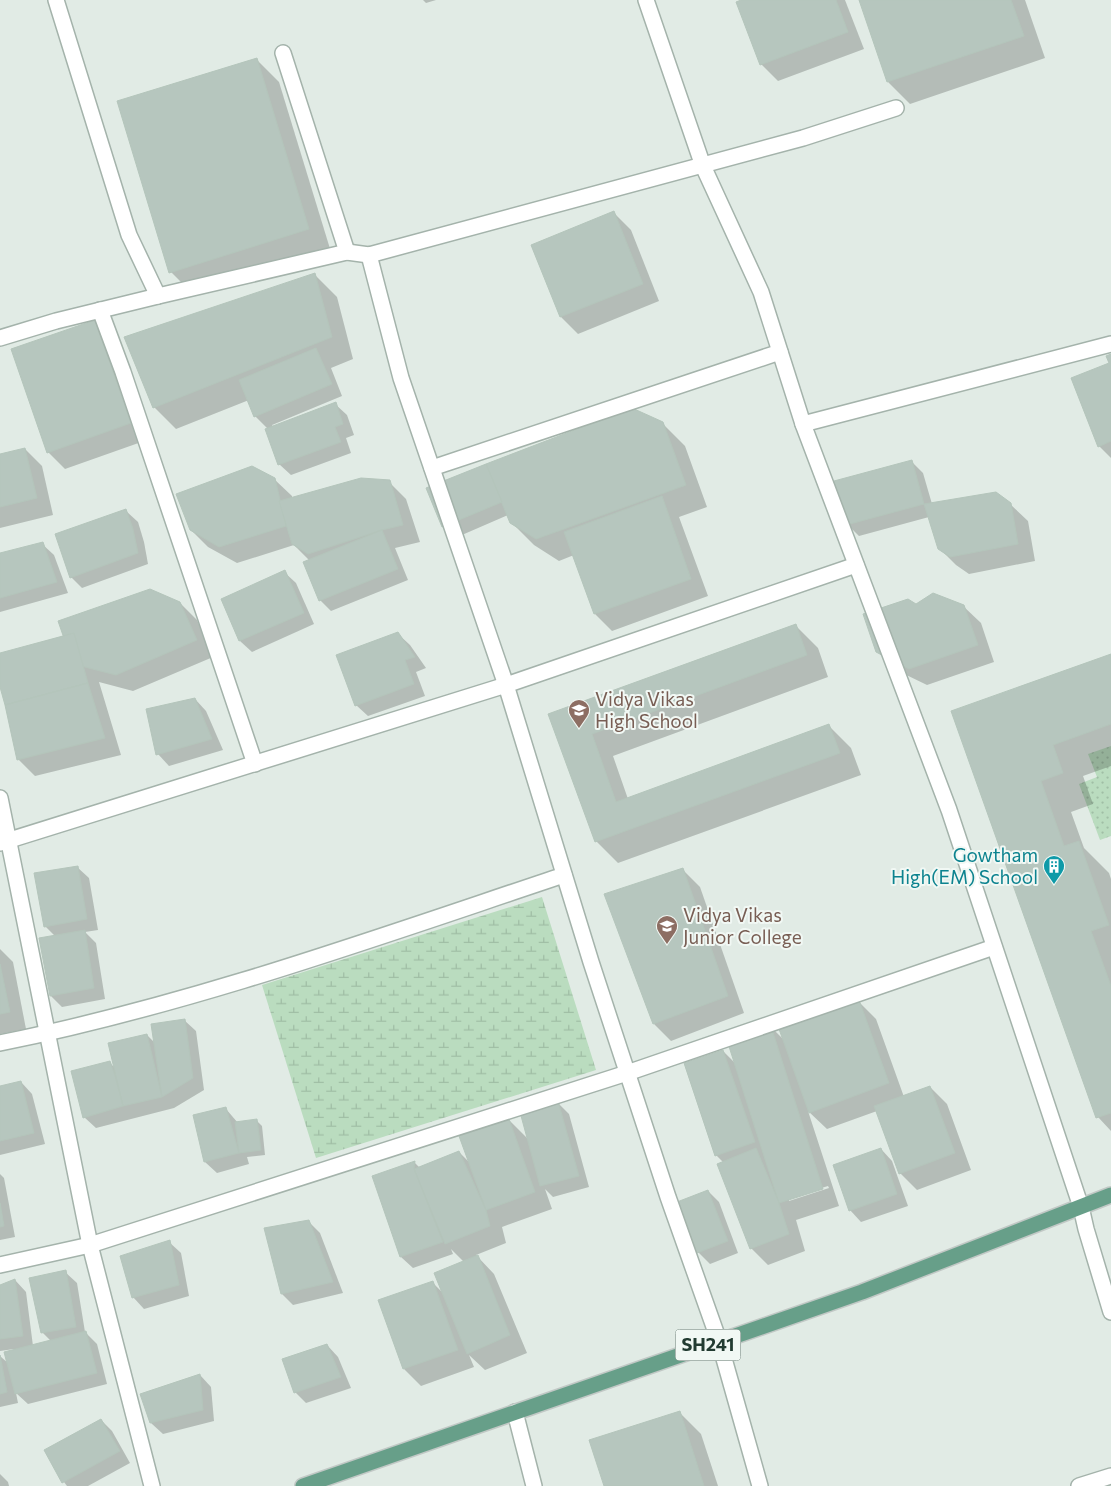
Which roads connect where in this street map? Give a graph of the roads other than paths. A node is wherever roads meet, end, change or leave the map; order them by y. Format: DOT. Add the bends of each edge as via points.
graph roads {
  1 [pos="56,0"];
  2 [pos="646,0"];
  3 [pos="284,53"];
  4 [pos="896,108"];
  5 [pos="703,166"];
  6 [pos="347,252"];
  7 [pos="368,255"];
  8 [pos="158,296"];
  9 [pos="100,310"];
  10 [pos="0,338"];
  11 [pos="1111,344"];
  12 [pos="780,352"];
  13 [pos="803,424"];
  14 [pos="432,468"];
  15 [pos="856,565"];
  16 [pos="506,685"];
  17 [pos="255,764"];
  18 [pos="0,798"];
  19 [pos="5,842"];
  20 [pos="564,875"];
  21 [pos="994,947"];
  22 [pos="48,1033"];
  23 [pos="0,1043"];
  24 [pos="627,1073"];
  25 [pos="1111,1195"];
  26 [pos="1081,1207"];
  27 [pos="90,1245"];
  28 [pos="0,1265"];
  29 [pos="1111,1312"];
  30 [pos="719,1342"];
  31 [pos="515,1412"];
  32 [pos="1111,1476"];
  33 [pos="152,1486"];
  34 [pos="303,1486"];
  35 [pos="534,1486"];
  36 [pos="760,1486"];
  37 [pos="1078,1486"];
  1 -- 8 [label="street" via="129,235"];
  2 -- 5 [label="street"];
  3 -- 6 [label="street"];
  4 -- 5 [label="street"];
  5 -- 7 [label="street"];
  5 -- 12 [label="street" via="761,292"];
  6 -- 7 [label="street"];
  6 -- 8 [label="street"];
  7 -- 14 [label="street" via="401,378"];
  8 -- 9 [label="street"];
  9 -- 10 [label="street"];
  9 -- 17 [label="street"];
  11 -- 13 [label="street"];
  12 -- 13 [label="street"];
  12 -- 14 [label="street"];
  13 -- 15 [label="street"];
  14 -- 16 [label="street"];
  15 -- 16 [label="street"];
  15 -- 21 [label="street" via="948,810"];
  16 -- 17 [label="street"];
  16 -- 20 [label="street"];
  17 -- 19 [label="street"];
  18 -- 19 [label="street"];
  19 -- 22 [label="street"];
  20 -- 22 [label="street" via="230,985"];
  20 -- 24 [label="street"];
  21 -- 24 [label="street"];
  21 -- 26 [label="street"];
  22 -- 23 [label="street"];
  22 -- 27 [label="street"];
  24 -- 27 [label="street"];
  24 -- 30 [label="street"];
  25 -- 26 [label="main road, SH241"];
  26 -- 29 [label="street"];
  26 -- 30 [label="main road, SH241" via="862,1292"];
  27 -- 28 [label="street"];
  27 -- 33 [label="street"];
  30 -- 31 [label="main road, SH241"];
  30 -- 36 [label="street"];
  31 -- 34 [label="main road, SH241"];
  31 -- 35 [label="street"];
  32 -- 37 [label="street"];
}
